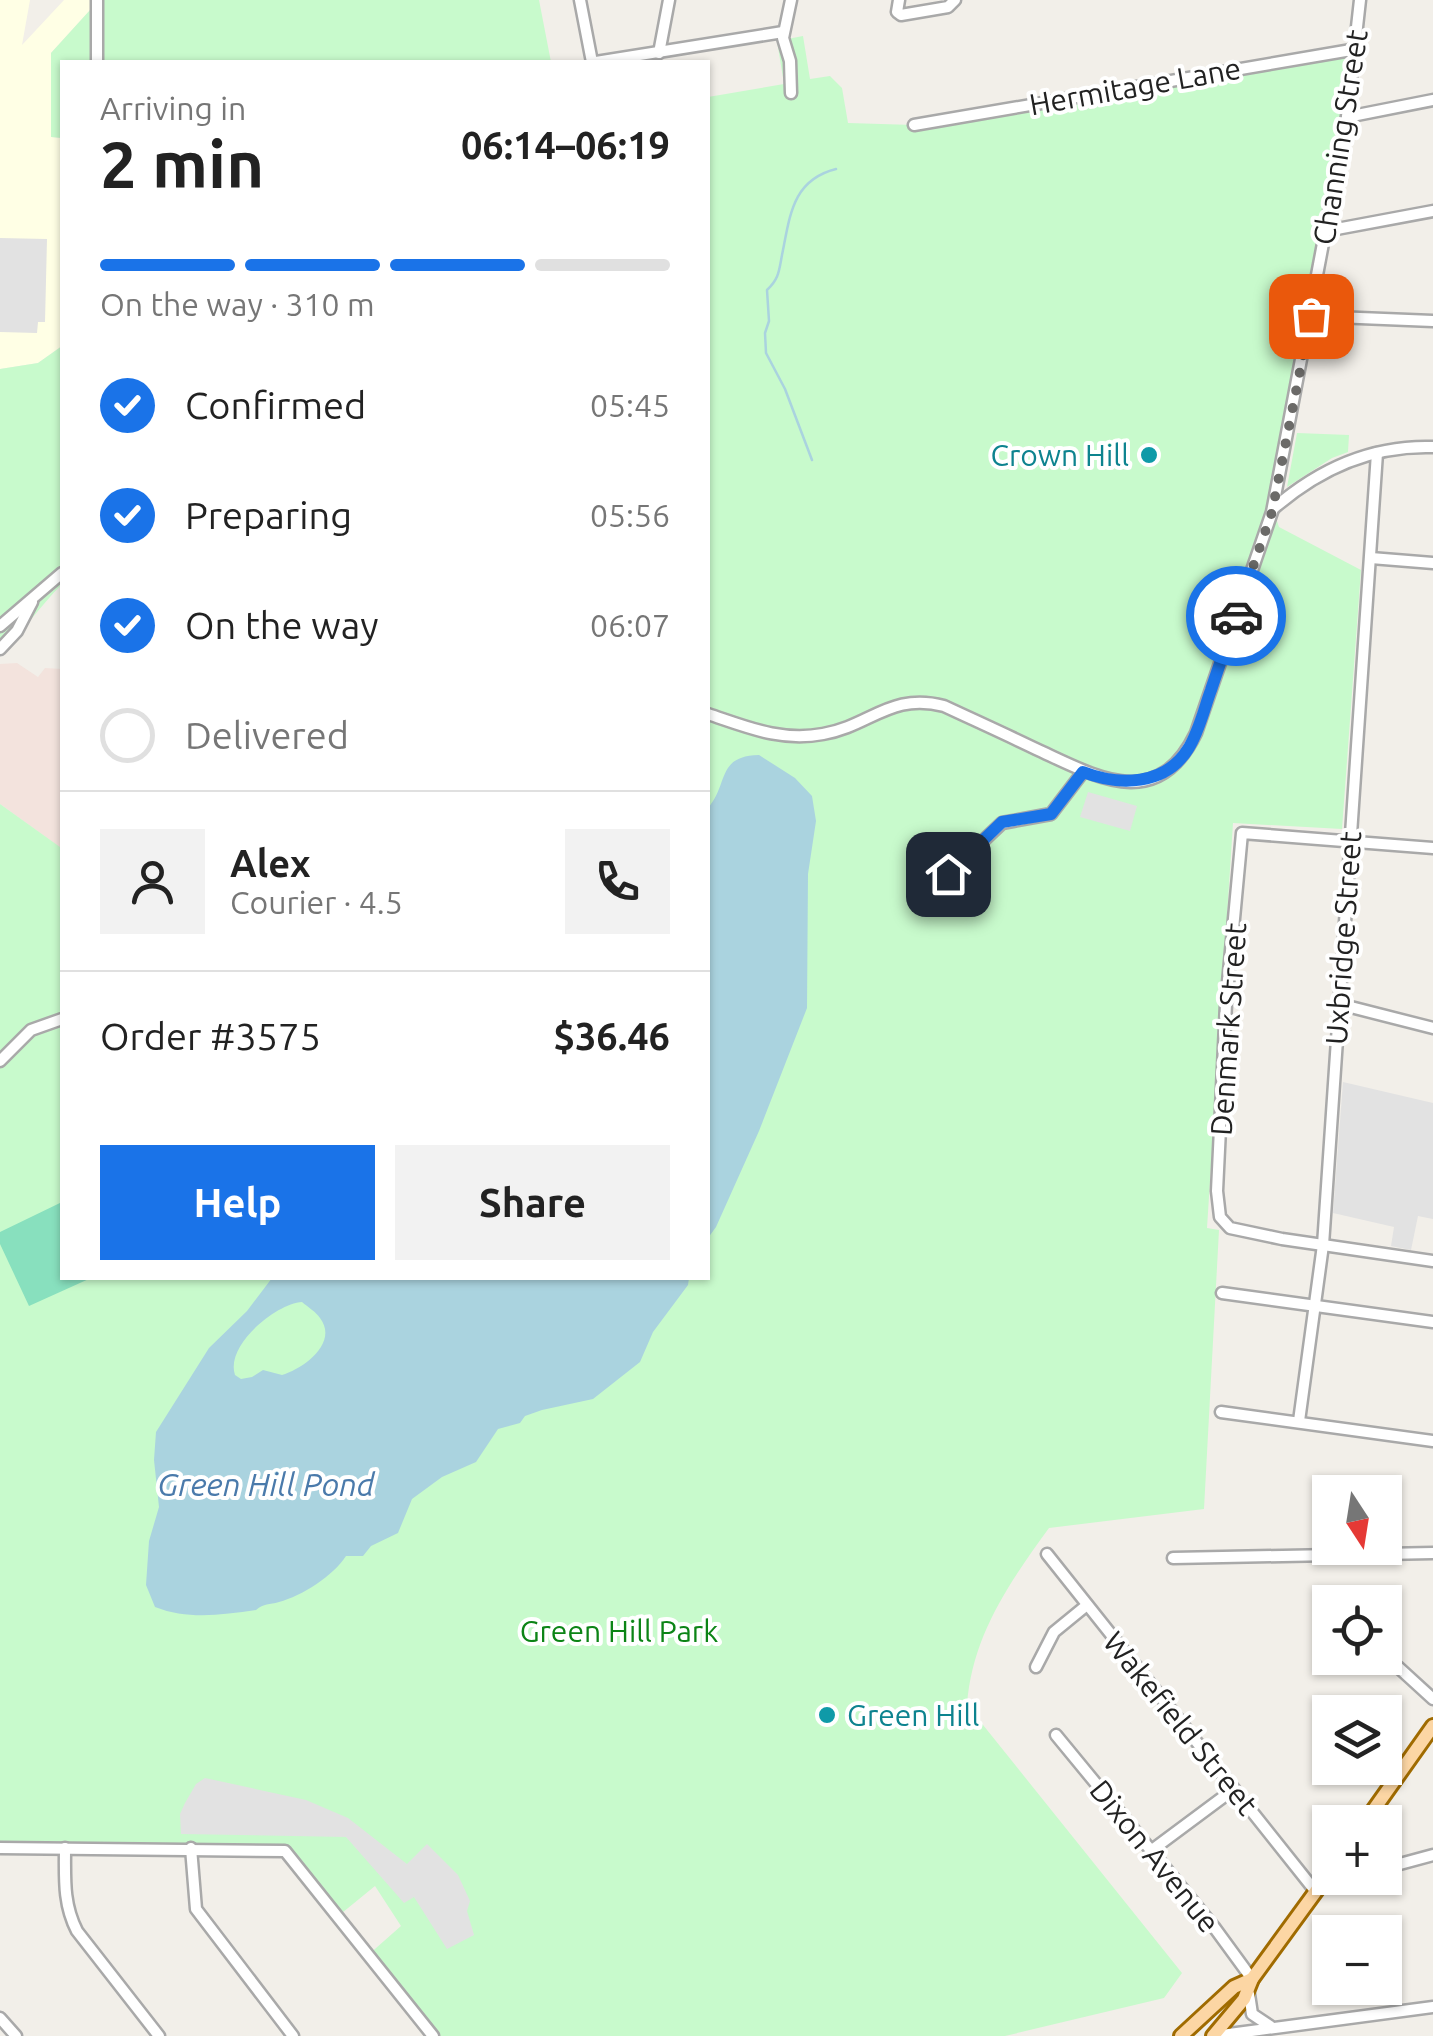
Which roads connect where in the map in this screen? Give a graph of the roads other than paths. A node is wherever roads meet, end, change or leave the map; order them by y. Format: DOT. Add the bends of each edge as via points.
graph roads {
  1 [pos="97,0"];
  2 [pos="580,0"];
  3 [pos="669,0"];
  4 [pos="791,0"];
  5 [pos="954,0"];
  6 [pos="1360,0"];
  7 [pos="898,6"];
  8 [pos="784,32"];
  9 [pos="1356,49"];
  10 [pos="659,53"];
  11 [pos="97,60"];
  12 [pos="594,60"];
  13 [pos="608,60"];
  14 [pos="791,93"];
  15 [pos="1433,100"];
  16 [pos="1347,117"];
  17 [pos="914,125"];
  18 [pos="1433,211"];
  19 [pos="1326,232"];
  20 [pos="1311,316"];
  21 [pos="1433,321"];
  22 [pos="1433,447"];
  23 [pos="1377,453"];
  24 [pos="1273,509"];
  25 [pos="1371,558"];
  26 [pos="1433,563"];
  27 [pos="60,575"];
  28 [pos="46,586"];
  29 [pos="0,626"];
  30 [pos="0,649"];
  31 [pos="710,715"];
  32 [pos="1083,772"];
  33 [pos="1348,841"];
  34 [pos="1433,848"];
  35 [pos="948,874"];
  36 [pos="1338,1004"];
  37 [pos="60,1020"];
  38 [pos="1433,1028"];
  39 [pos="0,1061"];
  40 [pos="1323,1246"];
  41 [pos="1433,1262"];
  42 [pos="1222,1293"];
  43 [pos="1315,1305"];
  44 [pos="1433,1322"];
  45 [pos="1221,1412"];
  46 [pos="1299,1421"];
  47 [pos="1433,1441"];
  48 [pos="1433,1553"];
  49 [pos="1047,1554"];
  50 [pos="1173,1558"];
  51 [pos="1087,1605"];
  52 [pos="1036,1667"];
  53 [pos="1402,1672"];
  54 [pos="1433,1699"];
  55 [pos="1433,1726"];
  56 [pos="1056,1734"];
  57 [pos="1234,1790"];
  58 [pos="1377,1805"];
  59 [pos="0,1848"];
  60 [pos="65,1848"];
  61 [pos="191,1848"];
  62 [pos="1152,1850"];
  63 [pos="1433,1855"];
  64 [pos="1402,1863"];
  65 [pos="1312,1887"];
  66 [pos="1314,1895"];
  67 [pos="1250,1985"];
  68 [pos="1433,2008"];
  69 [pos="0,2018"];
  70 [pos="1276,2028"];
  71 [pos="16,2036"];
  72 [pos="159,2036"];
  73 [pos="294,2036"];
  74 [pos="433,2036"];
  75 [pos="1181,2036"];
  76 [pos="1213,2036"];
  1 -- 11 [label="street"];
  2 -- 12 [label="street"];
  3 -- 10 [label="street"];
  4 -- 8 [label="street"];
  5 -- 7 [label="street" via="901,15"];
  6 -- 9 [label="street, Channing Street"];
  8 -- 10 [label="street"];
  8 -- 14 [label="street"];
  9 -- 16 [label="street, Channing Street"];
  9 -- 17 [label="street, Hermitage Lane"];
  10 -- 13 [label="street"];
  15 -- 16 [label="street"];
  16 -- 19 [label="street, Channing Street"];
  18 -- 19 [label="street"];
  19 -- 20 [label="street, Channing Street"];
  20 -- 21 [label="street"];
  20 -- 24 [label="street, Channing Street"];
  22 -- 23 [label="street"];
  23 -- 24 [label="street" via="1324,471"];
  23 -- 25 [label="street, Uxbridge Street"];
  24 -- 32 [label="street, Channing Street" via="1186,752 1161,773 1138,781"];
  25 -- 26 [label="street"];
  25 -- 33 [label="street, Uxbridge Street"];
  27 -- 28 [label="street"];
  28 -- 29 [label="street"];
  28 -- 30 [label="street"];
  31 -- 32 [label="street, Channing Street" via="766,734 799,737 835,732 900,703 925,702"];
  32 -- 35 [label="street" via="1051,814 1002,822"];
  33 -- 34 [label="street"];
  33 -- 36 [label="street, Uxbridge Street"];
  33 -- 40 [label="street, Denmark Street" via="1242,834 1222,1072 1217,1191 1224,1224"];
  36 -- 38 [label="street"];
  36 -- 40 [label="street, Uxbridge Street"];
  37 -- 39 [label="street" via="32,1030"];
  40 -- 41 [label="street"];
  40 -- 43 [label="street, Uxbridge Street"];
  42 -- 43 [label="street"];
  43 -- 44 [label="street"];
  43 -- 46 [label="street, Uxbridge Street"];
  45 -- 46 [label="street"];
  46 -- 47 [label="street"];
  48 -- 50 [label="street"];
  49 -- 51 [label="street, Wakefield Street"];
  51 -- 52 [label="street" via="1054,1632"];
  51 -- 57 [label="street, Wakefield Street"];
  53 -- 54 [label="street"];
  55 -- 58 [label="main road"];
  56 -- 62 [label="street, Dixon Avenue"];
  57 -- 62 [label="street"];
  57 -- 65 [label="street, Wakefield Street"];
  59 -- 60 [label="street"];
  60 -- 61 [label="street"];
  60 -- 72 [label="street" via="69,1916"];
  61 -- 73 [label="street" via="196,1909"];
  61 -- 74 [label="street" via="285,1851"];
  62 -- 67 [label="street, Dixon Avenue"];
  63 -- 64 [label="street"];
  66 -- 67 [label="main road"];
  67 -- 70 [label="street, Dixon Avenue" via="1252,2014"];
  67 -- 75 [label="main road" via="1234,1986"];
  67 -- 76 [label="main road"];
  68 -- 70 [label="street"];
  69 -- 71 [label="street"];
  70 -- 76 [label="street"];
}
